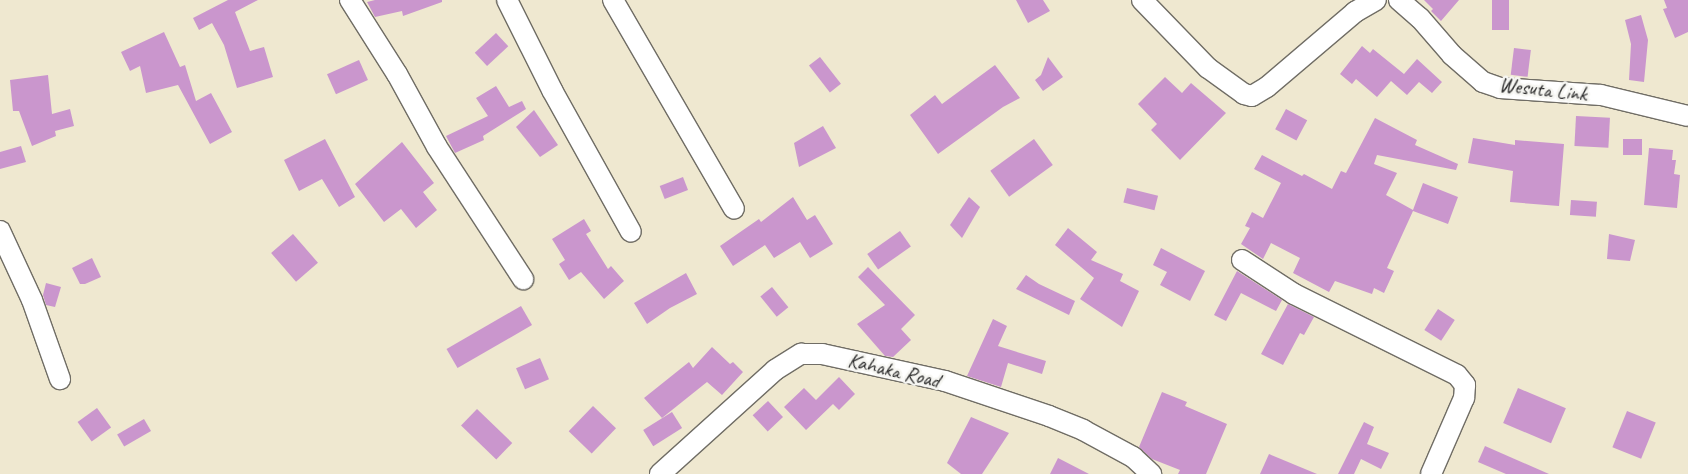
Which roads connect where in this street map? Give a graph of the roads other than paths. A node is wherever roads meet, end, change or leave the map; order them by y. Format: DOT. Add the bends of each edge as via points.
graph roads {
  1 [pos="350,0"];
  2 [pos="507,0"];
  3 [pos="613,0"];
  4 [pos="1142,0"];
  5 [pos="1376,0"];
  6 [pos="1400,0"];
  7 [pos="1688,116"];
  8 [pos="734,209"];
  9 [pos="0,231"];
  10 [pos="631,232"];
  11 [pos="1242,260"];
  12 [pos="523,279"];
  13 [pos="60,379"];
  14 [pos="660,474"];
  15 [pos="1151,474"];
  16 [pos="1431,474"];
  1 -- 12 [label="street" via="438,147"];
  2 -- 10 [label="street" via="552,90"];
  3 -- 8 [label="street"];
  4 -- 5 [label="street" via="1208,68 1244,94 1252,96 1268,87 1355,12"];
  6 -- 7 [label="street, Wesuta Link" via="1452,56 1483,82 1500,88 1602,95"];
  9 -- 13 [label="street" via="32,300"];
  11 -- 16 [label="street" via="1294,294 1457,375 1465,385 1464,398"];
  14 -- 15 [label="street, Kahaka Road" via="775,370 801,354 822,354 945,381 1049,416 1133,457"];
}
